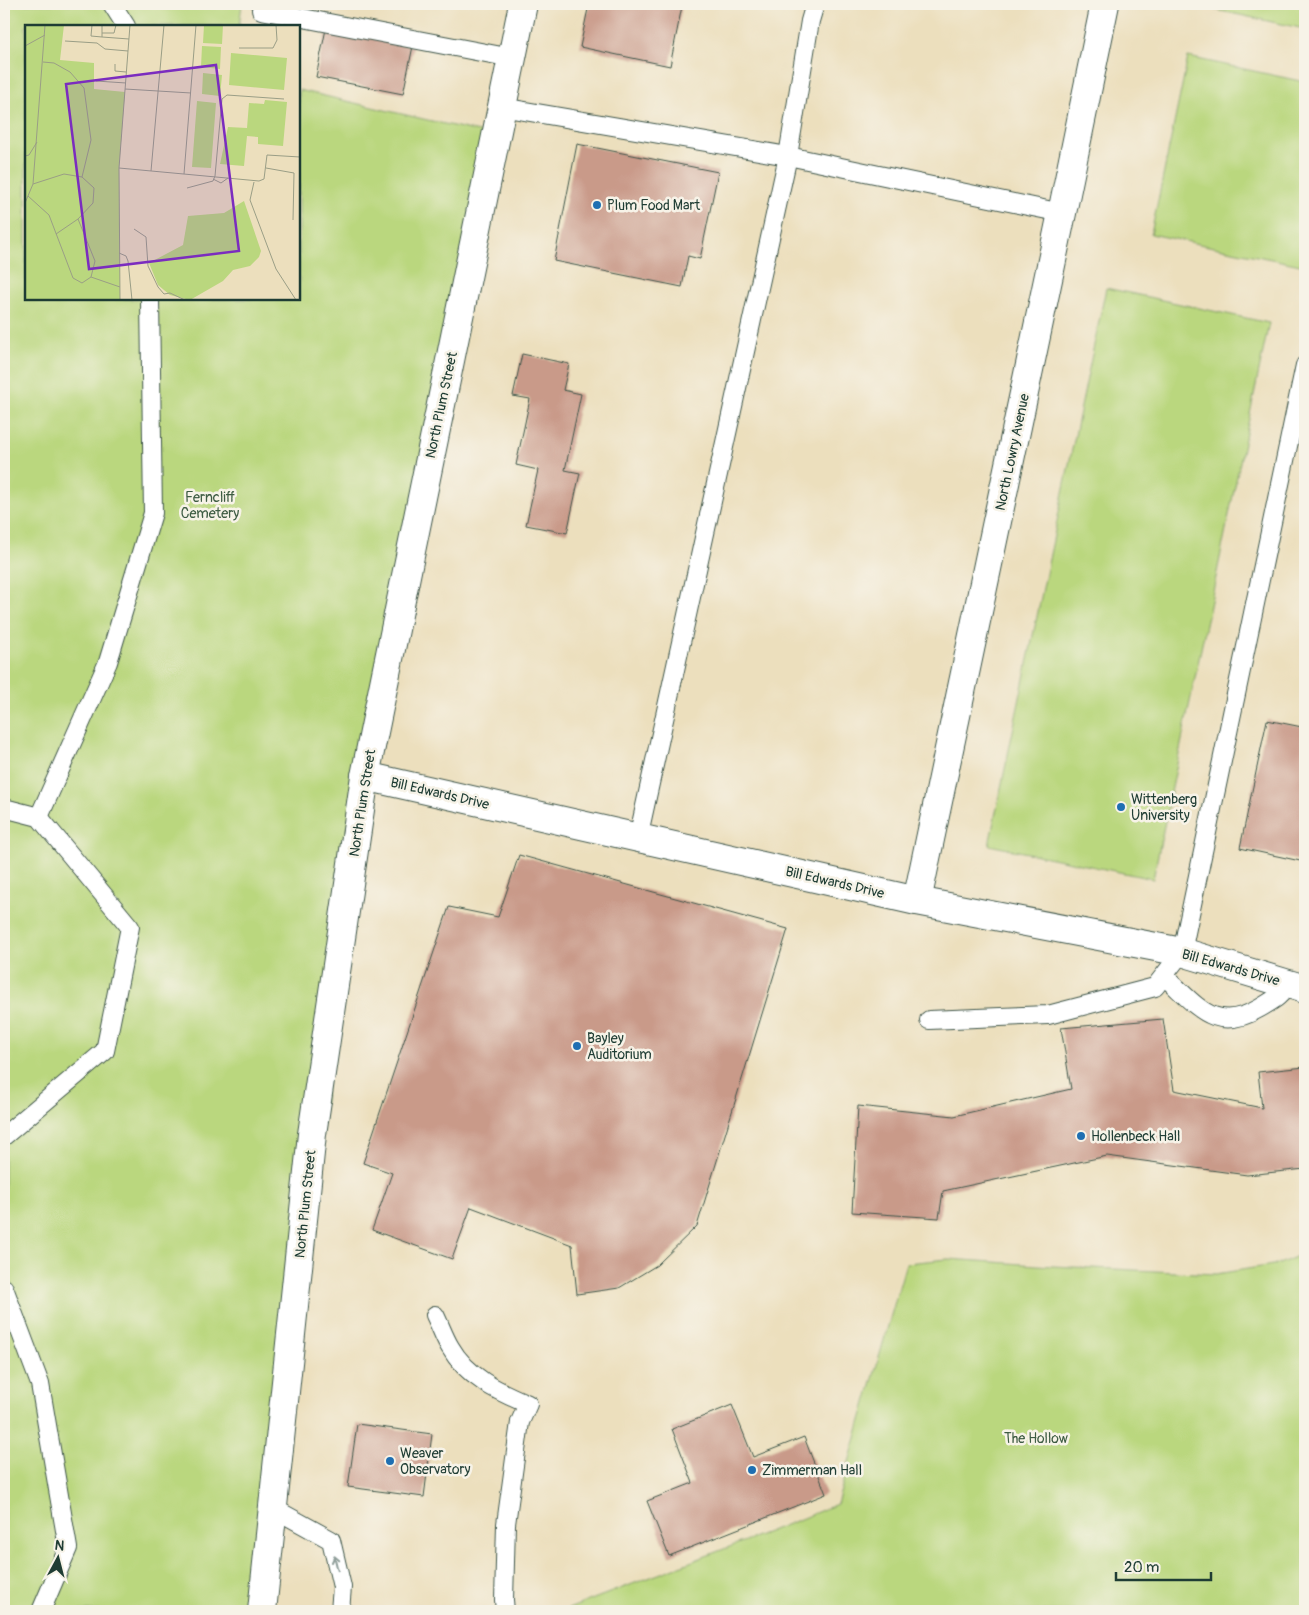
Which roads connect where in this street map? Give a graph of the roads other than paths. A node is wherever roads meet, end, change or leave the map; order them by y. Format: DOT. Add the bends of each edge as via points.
graph roads {
  1 [pos="112,4"];
  2 [pos="523,4"];
  3 [pos="815,4"];
  4 [pos="1105,4"];
  5 [pos="260,10"];
  6 [pos="125,25"];
  7 [pos="512,58"];
  8 [pos="502,107"];
  9 [pos="788,156"];
  10 [pos="1062,214"];
  11 [pos="150,300"];
  12 [pos="1305,365"];
  13 [pos="365,776"];
  14 [pos="4,808"];
  15 [pos="39,817"];
  16 [pos="638,838"];
  17 [pos="917,901"];
  18 [pos="1182,952"];
  19 [pos="1164,976"];
  20 [pos="1297,986"];
  21 [pos="929,1020"];
  22 [pos="4,1136"];
  23 [pos="4,1288"];
  24 [pos="435,1315"];
  25 [pos="273,1508"];
  26 [pos="41,1611"];
  27 [pos="262,1611"];
  28 [pos="340,1611"];
  29 [pos="505,1611"];
  1 -- 6 [label="lane"];
  2 -- 7 [label="street, North Plum Street"];
  3 -- 9 [label="lane"];
  4 -- 10 [label="street, North Lowry Avenue"];
  5 -- 7 [label="lane"];
  7 -- 8 [label="street, North Plum Street"];
  8 -- 9 [label="lane"];
  8 -- 13 [label="street, North Plum Street"];
  9 -- 10 [label="lane"];
  9 -- 16 [label="lane"];
  10 -- 17 [label="street, North Lowry Avenue"];
  11 -- 15 [label="lane" via="153,513 108,662"];
  12 -- 18 [label="lane"];
  13 -- 16 [label="street, Bill Edwards Drive"];
  13 -- 25 [label="street, North Plum Street" via="312,1134"];
  14 -- 15 [label="lane"];
  15 -- 22 [label="lane" via="130,927 105,1051"];
  16 -- 17 [label="street, Bill Edwards Drive"];
  17 -- 18 [label="street, Bill Edwards Drive"];
  18 -- 19 [label="lane"];
  18 -- 20 [label="street, Bill Edwards Drive"];
  19 -- 20 [label="lane" via="1204,1011 1227,1020 1246,1016"];
  19 -- 21 [label="lane" via="1155,987 1048,1015"];
  23 -- 26 [label="lane" via="40,1384 68,1548"];
  24 -- 29 [label="lane" via="450,1348 471,1373 494,1389 528,1404 520,1422 506,1524"];
  25 -- 27 [label="street, North Plum Street"];
  28 -- 25 [label="lane, one-way" via="342,1587 331,1540"];
}
